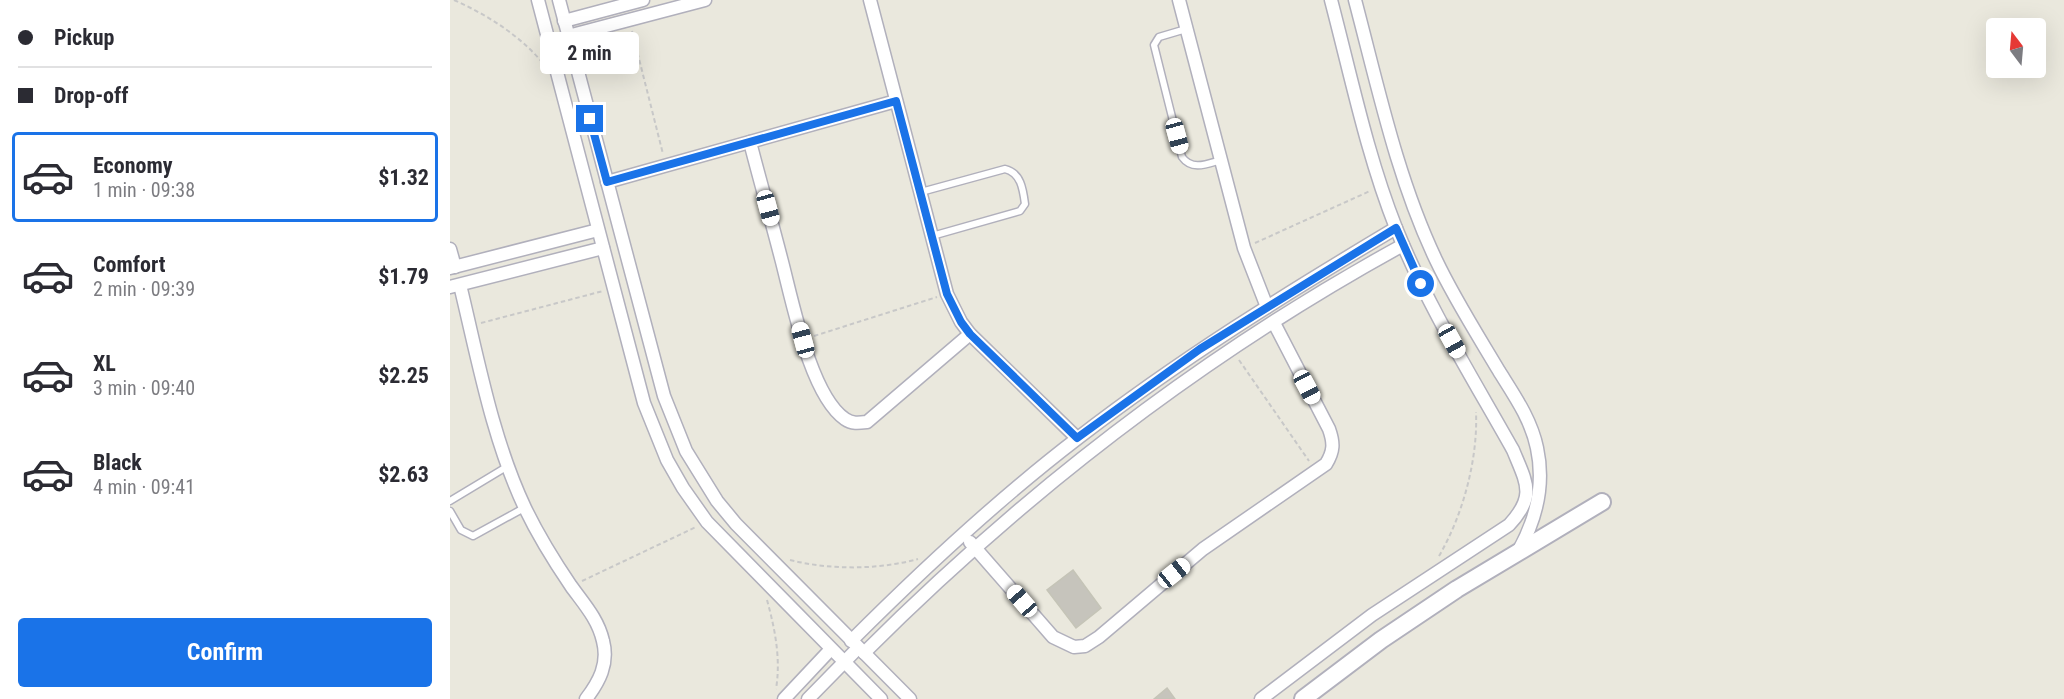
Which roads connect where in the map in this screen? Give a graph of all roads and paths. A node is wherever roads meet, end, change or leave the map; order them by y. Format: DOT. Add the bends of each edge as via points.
graph roads {
  1 [pos="454,0"];
  2 [pos="538,0"];
  3 [pos="559,0"];
  4 [pos="643,0"];
  5 [pos="705,0"];
  6 [pos="870,0"];
  7 [pos="1179,0"];
  8 [pos="1331,0"];
  9 [pos="1355,0"];
  10 [pos="629,20"];
  11 [pos="564,21"];
  12 [pos="1187,29"];
  13 [pos="568,36"];
  14 [pos="545,67"];
  15 [pos="896,101"];
  16 [pos="750,142"];
  17 [pos="1221,160"];
  18 [pos="666,165"];
  19 [pos="607,182"];
  20 [pos="1381,186"];
  21 [pos="920,192"];
  22 [pos="1396,228"];
  23 [pos="598,230"];
  24 [pos="932,236"];
  25 [pos="1403,244"];
  26 [pos="603,248"];
  27 [pos="1244,248"];
  28 [pos="450,249"];
  29 [pos="452,268"];
  30 [pos="455,286"];
  31 [pos="614,288"];
  32 [pos="947,294"];
  33 [pos="1263,309"];
  34 [pos="1271,325"];
  35 [pos="470,326"];
  36 [pos="970,334"];
  37 [pos="803,340"];
  38 [pos="1232,350"];
  39 [pos="1476,405"];
  40 [pos="1077,438"];
  41 [pos="508,466"];
  42 [pos="1316,471"];
  43 [pos="450,501"];
  44 [pos="1602,502"];
  45 [pos="525,508"];
  46 [pos="450,512"];
  47 [pos="707,522"];
  48 [pos="963,534"];
  49 [pos="975,547"];
  50 [pos="944,551"];
  51 [pos="1518,552"];
  52 [pos="790,560"];
  53 [pos="1436,561"];
  54 [pos="571,586"];
  55 [pos="767,599"];
  56 [pos="858,647"];
  57 [pos="831,649"];
  58 [pos="844,662"];
  59 [pos="780,695"];
  60 [pos="586,699"];
  61 [pos="808,699"];
  62 [pos="880,699"];
  63 [pos="910,699"];
  64 [pos="1261,699"];
  65 [pos="1303,699"];
  1 -- 14 [label="path" via="512,33"];
  2 -- 23 [label="street"];
  3 -- 11 [label="street"];
  4 -- 11 [label="street"];
  5 -- 10 [label="street"];
  6 -- 15 [label="street"];
  7 -- 12 [label="street"];
  8 -- 20 [label="street"];
  9 -- 51 [label="street" via="1396,157 1420,225 1451,290 1533,434 1540,463 1539,494 1532,525"];
  10 -- 13 [label="street"];
  10 -- 18 [label="path"];
  11 -- 13 [label="street"];
  12 -- 17 [label="street"];
  12 -- 17 [label="lane" via="1159,37 1154,45 1182,157 1196,166"];
  13 -- 19 [label="street"];
  15 -- 16 [label="street"];
  15 -- 21 [label="street"];
  16 -- 18 [label="street"];
  16 -- 37 [label="street"];
  17 -- 27 [label="street"];
  18 -- 19 [label="street"];
  19 -- 56 [label="street" via="664,396 700,477 736,524"];
  20 -- 22 [label="street"];
  20 -- 27 [label="path"];
  21 -- 24 [label="street"];
  21 -- 24 [label="lane" via="1005,169 1020,178 1025,204 1020,211"];
  22 -- 25 [label="street"];
  22 -- 33 [label="street"];
  23 -- 26 [label="street"];
  23 -- 29 [label="street"];
  24 -- 32 [label="street"];
  25 -- 34 [label="street"];
  25 -- 64 [label="street" via="1514,450 1527,496 1523,510 1509,525 1372,615"];
  26 -- 30 [label="street"];
  26 -- 31 [label="street"];
  27 -- 33 [label="street"];
  28 -- 29 [label="street"];
  30 -- 35 [label="street"];
  31 -- 35 [label="path"];
  31 -- 47 [label="street" via="654,432 683,488"];
  32 -- 36 [label="street"];
  32 -- 37 [label="path"];
  33 -- 34 [label="street"];
  33 -- 40 [label="street"];
  34 -- 38 [label="street"];
  34 -- 42 [label="street" via="1334,441 1326,464"];
  35 -- 41 [label="street"];
  36 -- 37 [label="street" via="876,417 856,424 838,414 827,397"];
  36 -- 40 [label="street"];
  38 -- 42 [label="path"];
  38 -- 49 [label="street" via="1088,452"];
  39 -- 53 [label="path" via="1474,452 1467,486"];
  40 -- 48 [label="street"];
  41 -- 43 [label="lane"];
  41 -- 45 [label="street"];
  42 -- 49 [label="street" via="1203,549 1085,646 1074,647 1053,637"];
  44 -- 51 [label="street"];
  45 -- 46 [label="lane" via="473,536 461,530"];
  45 -- 54 [label="street"];
  47 -- 54 [label="path"];
  47 -- 57 [label="street"];
  48 -- 49 [label="street"];
  48 -- 50 [label="street"];
  49 -- 56 [label="street"];
  50 -- 52 [label="path" via="873,566 837,567"];
  50 -- 56 [label="street"];
  51 -- 65 [label="street" via="1381,640"];
  54 -- 60 [label="street" via="598,624 604,643 599,682"];
  55 -- 59 [label="path" via="778,655"];
  56 -- 58 [label="street"];
  56 -- 63 [label="street"];
  57 -- 58 [label="street"];
  57 -- 59 [label="street"];
  58 -- 61 [label="street"];
  58 -- 62 [label="street"];
}
